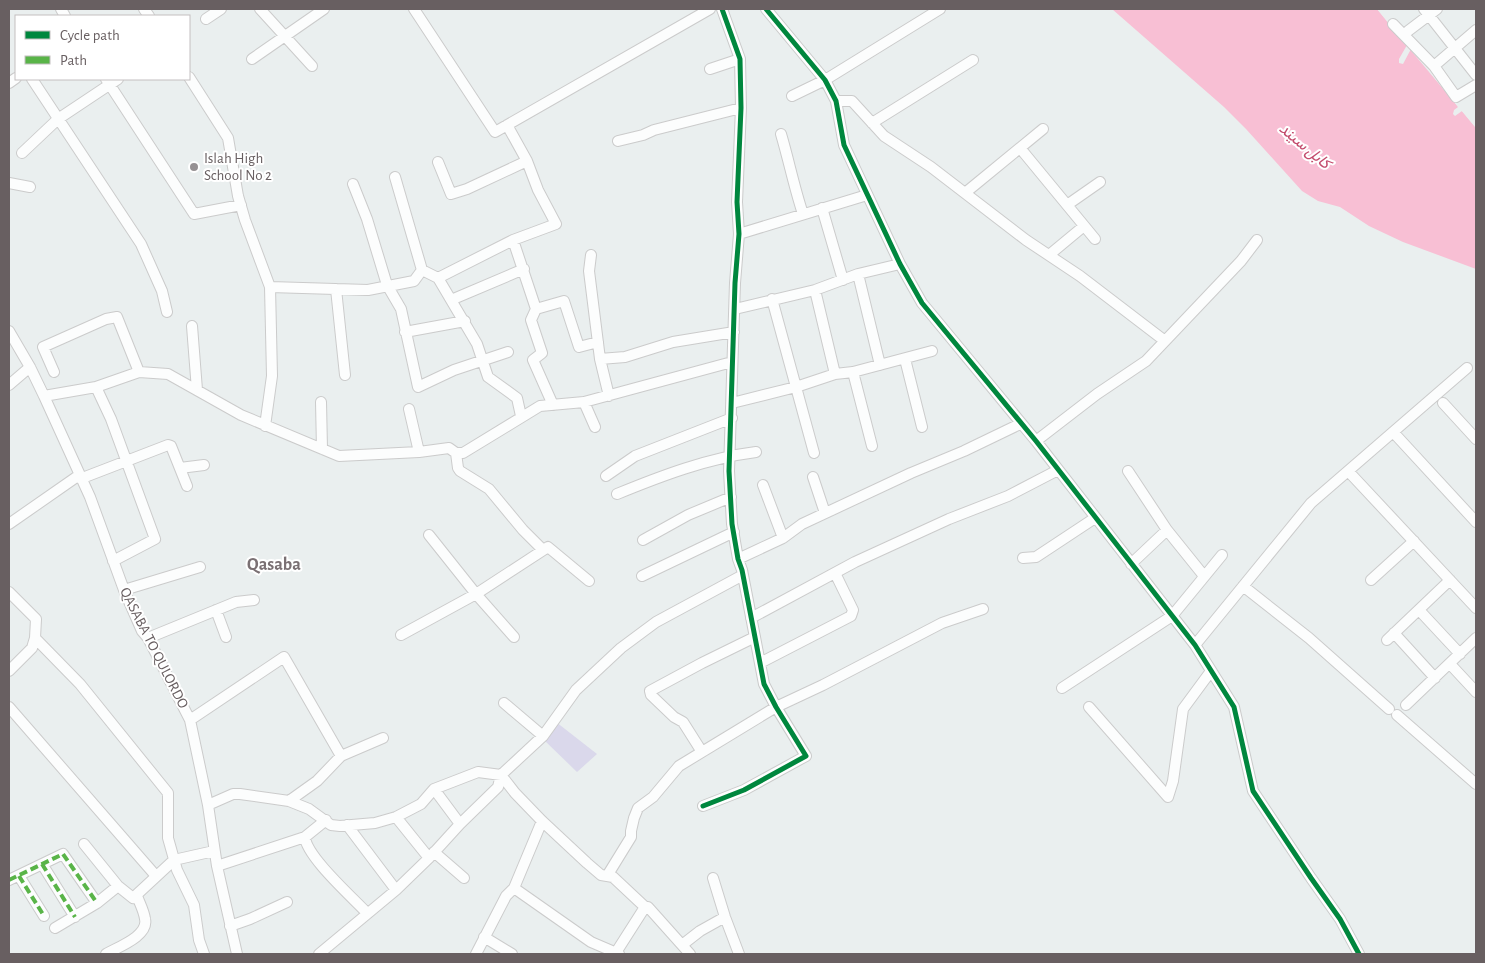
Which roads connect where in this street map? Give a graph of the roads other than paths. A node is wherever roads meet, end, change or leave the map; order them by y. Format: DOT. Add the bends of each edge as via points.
graph roads {
  1 [pos="221,9"];
  2 [pos="260,9"];
  3 [pos="324,9"];
  4 [pos="416,9"];
  5 [pos="710,9"];
  6 [pos="722,9"];
  7 [pos="766,9"];
  8 [pos="940,9"];
  9 [pos="1430,11"];
  10 [pos="206,20"];
  11 [pos="1393,24"];
  12 [pos="1476,30"];
  13 [pos="1408,31"];
  14 [pos="284,36"];
  15 [pos="1455,49"];
  16 [pos="252,59"];
  17 [pos="740,59"];
  18 [pos="973,60"];
  19 [pos="312,66"];
  20 [pos="1434,66"];
  21 [pos="710,69"];
  22 [pos="1476,75"];
  23 [pos="190,79"];
  24 [pos="33,80"];
  25 [pos="825,80"];
  26 [pos="111,81"];
  27 [pos="1476,84"];
  28 [pos="792,96"];
  29 [pos="836,102"];
  30 [pos="741,108"];
  31 [pos="58,119"];
  32 [pos="872,124"];
  33 [pos="507,125"];
  34 [pos="1043,129"];
  35 [pos="781,134"];
  36 [pos="618,141"];
  37 [pos="1020,148"];
  38 [pos="22,153"];
  39 [pos="527,161"];
  40 [pos="438,162"];
  41 [pos="395,177"];
  42 [pos="1100,182"];
  43 [pos="9,183"];
  44 [pos="353,184"];
  45 [pos="30,187"];
  46 [pos="965,193"];
  47 [pos="867,196"];
  48 [pos="241,205"];
  49 [pos="1067,206"];
  50 [pos="822,208"];
  51 [pos="803,214"];
  52 [pos="1084,226"];
  53 [pos="739,234"];
  54 [pos="1095,239"];
  55 [pos="513,240"];
  56 [pos="1256,240"];
  57 [pos="591,255"];
  58 [pos="1049,255"];
  59 [pos="900,264"];
  60 [pos="524,269"];
  61 [pos="422,270"];
  62 [pos="858,274"];
  63 [pos="438,278"];
  64 [pos="844,280"];
  65 [pos="387,285"];
  66 [pos="270,287"];
  67 [pos="336,289"];
  68 [pos="815,290"];
  69 [pos="772,299"];
  70 [pos="451,300"];
  71 [pos="536,309"];
  72 [pos="735,309"];
  73 [pos="167,312"];
  74 [pos="465,321"];
  75 [pos="192,326"];
  76 [pos="9,331"];
  77 [pos="405,332"];
  78 [pos="734,332"];
  79 [pos="1165,341"];
  80 [pos="598,342"];
  81 [pos="932,351"];
  82 [pos="508,352"];
  83 [pos="600,359"];
  84 [pos="904,359"];
  85 [pos="483,361"];
  86 [pos="732,362"];
  87 [pos="880,365"];
  88 [pos="30,367"];
  89 [pos="1467,368"];
  90 [pos="54,372"];
  91 [pos="139,372"];
  92 [pos="853,372"];
  93 [pos="836,374"];
  94 [pos="345,375"];
  95 [pos="9,385"];
  96 [pos="96,387"];
  97 [pos="796,387"];
  98 [pos="197,390"];
  99 [pos="44,396"];
  100 [pos="609,396"];
  101 [pos="321,402"];
  102 [pos="584,402"];
  103 [pos="732,402"];
  104 [pos="1443,403"];
  105 [pos="553,404"];
  106 [pos="410,409"];
  107 [pos="521,416"];
  108 [pos="732,418"];
  109 [pos="1020,424"];
  110 [pos="265,426"];
  111 [pos="594,427"];
  112 [pos="922,427"];
  113 [pos="1393,432"];
  114 [pos="1476,439"];
  115 [pos="1036,441"];
  116 [pos="872,446"];
  117 [pos="322,449"];
  118 [pos="419,452"];
  119 [pos="756,452"];
  120 [pos="456,453"];
  121 [pos="814,453"];
  122 [pos="730,455"];
  123 [pos="127,461"];
  124 [pos="204,465"];
  125 [pos="180,468"];
  126 [pos="1058,470"];
  127 [pos="1128,471"];
  128 [pos="1348,471"];
  129 [pos="80,476"];
  130 [pos="606,476"];
  131 [pos="813,477"];
  132 [pos="763,485"];
  133 [pos="186,486"];
  134 [pos="617,494"];
  135 [pos="731,496"];
  136 [pos="825,513"];
  137 [pos="1095,518"];
  138 [pos="1476,522"];
  139 [pos="9,524"];
  140 [pos="1168,530"];
  141 [pos="734,532"];
  142 [pos="428,534"];
  143 [pos="783,538"];
  144 [pos="643,540"];
  145 [pos="1414,541"];
  146 [pos="543,550"];
  147 [pos="1222,555"];
  148 [pos="1023,558"];
  149 [pos="738,559"];
  150 [pos="112,561"];
  151 [pos="1131,564"];
  152 [pos="200,567"];
  153 [pos="835,573"];
  154 [pos="743,575"];
  155 [pos="642,576"];
  156 [pos="1204,576"];
  157 [pos="1371,580"];
  158 [pos="1450,580"];
  159 [pos="589,581"];
  160 [pos="1242,586"];
  161 [pos="124,590"];
  162 [pos="9,592"];
  163 [pos="476,594"];
  164 [pos="254,600"];
  165 [pos="1476,608"];
  166 [pos="983,609"];
  167 [pos="216,610"];
  168 [pos="1419,610"];
  169 [pos="1172,616"];
  170 [pos="751,618"];
  171 [pos="401,635"];
  172 [pos="226,637"];
  173 [pos="514,637"];
  174 [pos="755,637"];
  175 [pos="35,638"];
  176 [pos="148,638"];
  177 [pos="1476,638"];
  178 [pos="1195,645"];
  179 [pos="1460,654"];
  180 [pos="760,663"];
  181 [pos="1450,664"];
  182 [pos="9,671"];
  183 [pos="1211,671"];
  184 [pos="1435,678"];
  185 [pos="1062,688"];
  186 [pos="1476,692"];
  187 [pos="504,703"];
  188 [pos="1406,705"];
  189 [pos="1089,706"];
  190 [pos="9,707"];
  191 [pos="776,707"];
  192 [pos="190,720"];
  193 [pos="543,736"];
  194 [pos="383,738"];
  195 [pos="702,752"];
  196 [pos="341,756"];
  197 [pos="500,775"];
  198 [pos="1476,784"];
  199 [pos="434,789"];
  200 [pos="289,801"];
  201 [pos="208,805"];
  202 [pos="703,806"];
  203 [pos="396,817"];
  204 [pos="326,820"];
  205 [pos="542,821"];
  206 [pos="347,824"];
  207 [pos="460,824"];
  208 [pos="305,837"];
  209 [pos="84,844"];
  210 [pos="214,850"];
  211 [pos="431,855"];
  212 [pos="174,860"];
  213 [pos="42,864"];
  214 [pos="217,866"];
  215 [pos="19,876"];
  216 [pos="156,876"];
  217 [pos="607,876"];
  218 [pos="464,878"];
  219 [pos="713,878"];
  220 [pos="9,880"];
  221 [pos="118,886"];
  222 [pos="514,888"];
  223 [pos="396,890"];
  224 [pos="137,896"];
  225 [pos="287,902"];
  226 [pos="97,903"];
  227 [pos="645,907"];
  228 [pos="367,913"];
  229 [pos="44,916"];
  230 [pos="75,917"];
  231 [pos="724,917"];
  232 [pos="230,926"];
  233 [pos="55,928"];
  234 [pos="484,937"];
  235 [pos="682,945"];
  236 [pos="106,954"];
  237 [pos="204,954"];
  238 [pos="236,954"];
  239 [pos="318,954"];
  240 [pos="476,954"];
  241 [pos="512,954"];
  242 [pos="617,954"];
  243 [pos="690,954"];
  244 [pos="739,954"];
  245 [pos="1358,954"];
  1 -- 10 [label="street"];
  2 -- 14 [label="street"];
  3 -- 14 [label="street"];
  4 -- 33 [label="street" via="495,132"];
  5 -- 33 [label="street"];
  6 -- 17 [label="street"];
  7 -- 25 [label="street"];
  8 -- 25 [label="street"];
  9 -- 13 [label="street"];
  9 -- 15 [label="street"];
  11 -- 20 [label="street"];
  12 -- 15 [label="street"];
  14 -- 16 [label="street"];
  14 -- 19 [label="street"];
  15 -- 20 [label="street"];
  15 -- 22 [label="street"];
  17 -- 21 [label="street"];
  17 -- 30 [label="street"];
  18 -- 32 [label="street"];
  20 -- 27 [label="street" via="1456,97"];
  23 -- 48 [label="street" via="228,138"];
  24 -- 31 [label="street"];
  25 -- 28 [label="street"];
  25 -- 29 [label="street"];
  26 -- 31 [label="street"];
  26 -- 48 [label="street" via="194,214"];
  29 -- 32 [label="street" via="852,101"];
  29 -- 47 [label="street" via="844,145"];
  30 -- 36 [label="street"];
  30 -- 53 [label="street" via="736,202"];
  31 -- 38 [label="street"];
  31 -- 73 [label="street" via="141,244 162,291"];
  32 -- 46 [label="street"];
  33 -- 39 [label="street"];
  34 -- 37 [label="street"];
  35 -- 51 [label="street"];
  37 -- 46 [label="street"];
  37 -- 49 [label="street"];
  39 -- 40 [label="street" via="467,190 451,194"];
  39 -- 55 [label="street" via="556,224"];
  41 -- 61 [label="street"];
  42 -- 49 [label="street"];
  43 -- 45 [label="street"];
  44 -- 65 [label="street"];
  46 -- 58 [label="street"];
  47 -- 50 [label="street"];
  47 -- 59 [label="street"];
  48 -- 66 [label="street"];
  49 -- 52 [label="street"];
  50 -- 51 [label="street"];
  50 -- 64 [label="street"];
  51 -- 53 [label="street"];
  52 -- 54 [label="street"];
  52 -- 58 [label="street"];
  53 -- 72 [label="street"];
  55 -- 60 [label="street"];
  55 -- 63 [label="street"];
  56 -- 79 [label="street" via="1241,261"];
  57 -- 80 [label="street"];
  58 -- 79 [label="street"];
  59 -- 62 [label="street"];
  59 -- 109 [label="street" via="922,303"];
  60 -- 70 [label="street"];
  60 -- 71 [label="street"];
  61 -- 63 [label="street"];
  61 -- 65 [label="street" via="414,281"];
  62 -- 64 [label="street"];
  62 -- 87 [label="street"];
  63 -- 70 [label="street"];
  64 -- 68 [label="street"];
  65 -- 67 [label="street" via="368,290"];
  65 -- 77 [label="street" via="401,309"];
  66 -- 67 [label="street"];
  66 -- 110 [label="street" via="272,376"];
  67 -- 94 [label="street"];
  68 -- 69 [label="street"];
  68 -- 93 [label="street"];
  69 -- 72 [label="street"];
  69 -- 97 [label="street"];
  70 -- 74 [label="street"];
  71 -- 80 [label="street" via="564,301 578,347"];
  71 -- 105 [label="street" via="531,320 542,353 533,360"];
  72 -- 78 [label="street"];
  74 -- 77 [label="street"];
  74 -- 85 [label="street"];
  75 -- 98 [label="street"];
  76 -- 88 [label="street, QASABA TO QULORDO"];
  77 -- 85 [label="street" via="418,387"];
  78 -- 83 [label="street" via="674,342 625,357"];
  78 -- 86 [label="street"];
  79 -- 115 [label="street" via="1146,361"];
  80 -- 83 [label="street"];
  81 -- 84 [label="street"];
  82 -- 85 [label="street"];
  83 -- 100 [label="street"];
  84 -- 87 [label="street"];
  84 -- 112 [label="street"];
  85 -- 107 [label="street" via="488,377 517,398"];
  86 -- 100 [label="street"];
  86 -- 103 [label="street"];
  87 -- 92 [label="street"];
  88 -- 95 [label="street"];
  88 -- 99 [label="street, QASABA TO QULORDO"];
  89 -- 113 [label="street"];
  90 -- 91 [label="street" via="43,346 117,317"];
  91 -- 96 [label="street"];
  91 -- 98 [label="street" via="168,374"];
  92 -- 93 [label="street"];
  92 -- 116 [label="street"];
  93 -- 97 [label="street"];
  96 -- 99 [label="street"];
  96 -- 123 [label="street"];
  97 -- 103 [label="street"];
  97 -- 121 [label="street"];
  98 -- 110 [label="street"];
  99 -- 129 [label="street, QASABA TO QULORDO"];
  100 -- 102 [label="street"];
  101 -- 117 [label="street"];
  102 -- 105 [label="street"];
  102 -- 111 [label="street"];
  103 -- 108 [label="street"];
  104 -- 114 [label="street"];
  105 -- 107 [label="street" via="540,406"];
  106 -- 118 [label="street"];
  107 -- 120 [label="street" via="463,453"];
  108 -- 122 [label="street"];
  108 -- 130 [label="street" via="635,456"];
  109 -- 115 [label="street"];
  109 -- 136 [label="street"];
  110 -- 117 [label="street"];
  113 -- 128 [label="street"];
  113 -- 138 [label="street"];
  115 -- 126 [label="street"];
  117 -- 118 [label="street" via="339,456"];
  118 -- 120 [label="street" via="449,448"];
  119 -- 122 [label="street"];
  120 -- 146 [label="street" via="460,472 489,489"];
  122 -- 134 [label="street"];
  122 -- 135 [label="street"];
  123 -- 125 [label="street" via="170,445"];
  123 -- 129 [label="street"];
  123 -- 150 [label="street" via="155,538"];
  124 -- 125 [label="street"];
  125 -- 133 [label="street"];
  126 -- 137 [label="street"];
  126 -- 153 [label="street" via="1008,496 949,519"];
  127 -- 140 [label="street"];
  128 -- 145 [label="street"];
  128 -- 160 [label="street" via="1311,503"];
  129 -- 139 [label="street"];
  129 -- 150 [label="street, QASABA TO QULORDO"];
  131 -- 136 [label="street"];
  132 -- 143 [label="street"];
  135 -- 141 [label="street"];
  135 -- 144 [label="street"];
  136 -- 143 [label="street"];
  137 -- 148 [label="street" via="1036,557"];
  137 -- 151 [label="street"];
  140 -- 151 [label="street"];
  140 -- 156 [label="street"];
  141 -- 149 [label="street"];
  141 -- 155 [label="street"];
  142 -- 163 [label="street"];
  143 -- 149 [label="street"];
  145 -- 157 [label="street"];
  145 -- 158 [label="street"];
  146 -- 159 [label="street" via="550,546"];
  146 -- 163 [label="street"];
  147 -- 156 [label="street"];
  149 -- 154 [label="street"];
  150 -- 161 [label="street, QASABA TO QULORDO"];
  151 -- 169 [label="street"];
  152 -- 161 [label="street"];
  153 -- 170 [label="street"];
  153 -- 180 [label="street" via="853,610 851,616"];
  154 -- 170 [label="street"];
  154 -- 193 [label="street" via="656,622 620,648 576,690"];
  156 -- 169 [label="street"];
  158 -- 165 [label="street"];
  158 -- 168 [label="street"];
  160 -- 178 [label="street"];
  160 -- 198 [label="street" via="1309,638"];
  161 -- 176 [label="street, QASABA TO QULORDO"];
  162 -- 175 [label="street" via="36,619"];
  163 -- 171 [label="street"];
  163 -- 173 [label="street"];
  164 -- 167 [label="street" via="236,602"];
  166 -- 191 [label="street" via="942,622"];
  167 -- 172 [label="street"];
  167 -- 176 [label="street"];
  168 -- 179 [label="street"];
  168 -- 184 [label="street" via="1390,637"];
  169 -- 178 [label="street"];
  169 -- 185 [label="street"];
  170 -- 174 [label="street"];
  174 -- 180 [label="street"];
  174 -- 195 [label="street" via="650,691 651,696 683,722"];
  175 -- 182 [label="street" via="32,648"];
  175 -- 212 [label="street" via="80,684 168,793 168,838"];
  176 -- 192 [label="street, QASABA TO QULORDO"];
  177 -- 179 [label="street"];
  178 -- 183 [label="street"];
  179 -- 181 [label="street"];
  180 -- 191 [label="street" via="764,684"];
  181 -- 184 [label="street"];
  181 -- 186 [label="street"];
  183 -- 189 [label="street" via="1183,709 1168,797"];
  183 -- 245 [label="street" via="1234,707 1254,791 1340,919"];
  184 -- 188 [label="street"];
  187 -- 193 [label="street"];
  190 -- 216 [label="street"];
  191 -- 195 [label="street"];
  191 -- 202 [label="street" via="806,756 744,790"];
  192 -- 196 [label="street" via="284,657"];
  192 -- 201 [label="street, QASABA TO QULORDO"];
  193 -- 197 [label="street"];
  194 -- 196 [label="street"];
  195 -- 217 [label="street" via="679,766 653,797 638,808 632,837"];
  196 -- 200 [label="street" via="317,781"];
  197 -- 199 [label="street" via="478,772"];
  197 -- 205 [label="street"];
  197 -- 207 [label="street" via="498,787"];
  199 -- 203 [label="street" via="421,804"];
  199 -- 207 [label="street"];
  200 -- 201 [label="street" via="233,794"];
  200 -- 204 [label="street"];
  201 -- 210 [label="street, QASABA TO QULORDO"];
  203 -- 206 [label="street" via="375,823"];
  203 -- 211 [label="street"];
  204 -- 206 [label="street" via="331,825"];
  204 -- 208 [label="street"];
  205 -- 217 [label="street" via="601,875"];
  205 -- 222 [label="street"];
  206 -- 223 [label="street"];
  207 -- 211 [label="street"];
  208 -- 214 [label="street"];
  208 -- 228 [label="street" via="305,844 322,866"];
  209 -- 221 [label="street"];
  210 -- 212 [label="street"];
  210 -- 214 [label="street, QASABA TO QULORDO"];
  211 -- 218 [label="street"];
  211 -- 223 [label="street"];
  212 -- 216 [label="street"];
  212 -- 237 [label="street" via="194,905"];
  213 -- 215 [label="street"];
  213 -- 226 [label="street" via="64,855"];
  213 -- 230 [label="street"];
  214 -- 232 [label="street, QASABA TO QULORDO"];
  215 -- 220 [label="street"];
  215 -- 229 [label="street"];
  216 -- 224 [label="street"];
  217 -- 227 [label="street" via="613,877"];
  219 -- 231 [label="street"];
  221 -- 224 [label="street" via="130,897"];
  221 -- 226 [label="street"];
  222 -- 234 [label="street" via="506,896"];
  222 -- 242 [label="street" via="591,942"];
  223 -- 228 [label="street"];
  224 -- 236 [label="street" via="145,927 140,935"];
  225 -- 232 [label="street"];
  226 -- 230 [label="street"];
  227 -- 235 [label="street"];
  227 -- 242 [label="street"];
  228 -- 239 [label="street"];
  230 -- 233 [label="street"];
  231 -- 235 [label="street"];
  231 -- 244 [label="street"];
  232 -- 238 [label="street, QASABA TO QULORDO"];
  234 -- 240 [label="street"];
  234 -- 241 [label="street"];
  235 -- 243 [label="street"];
}
